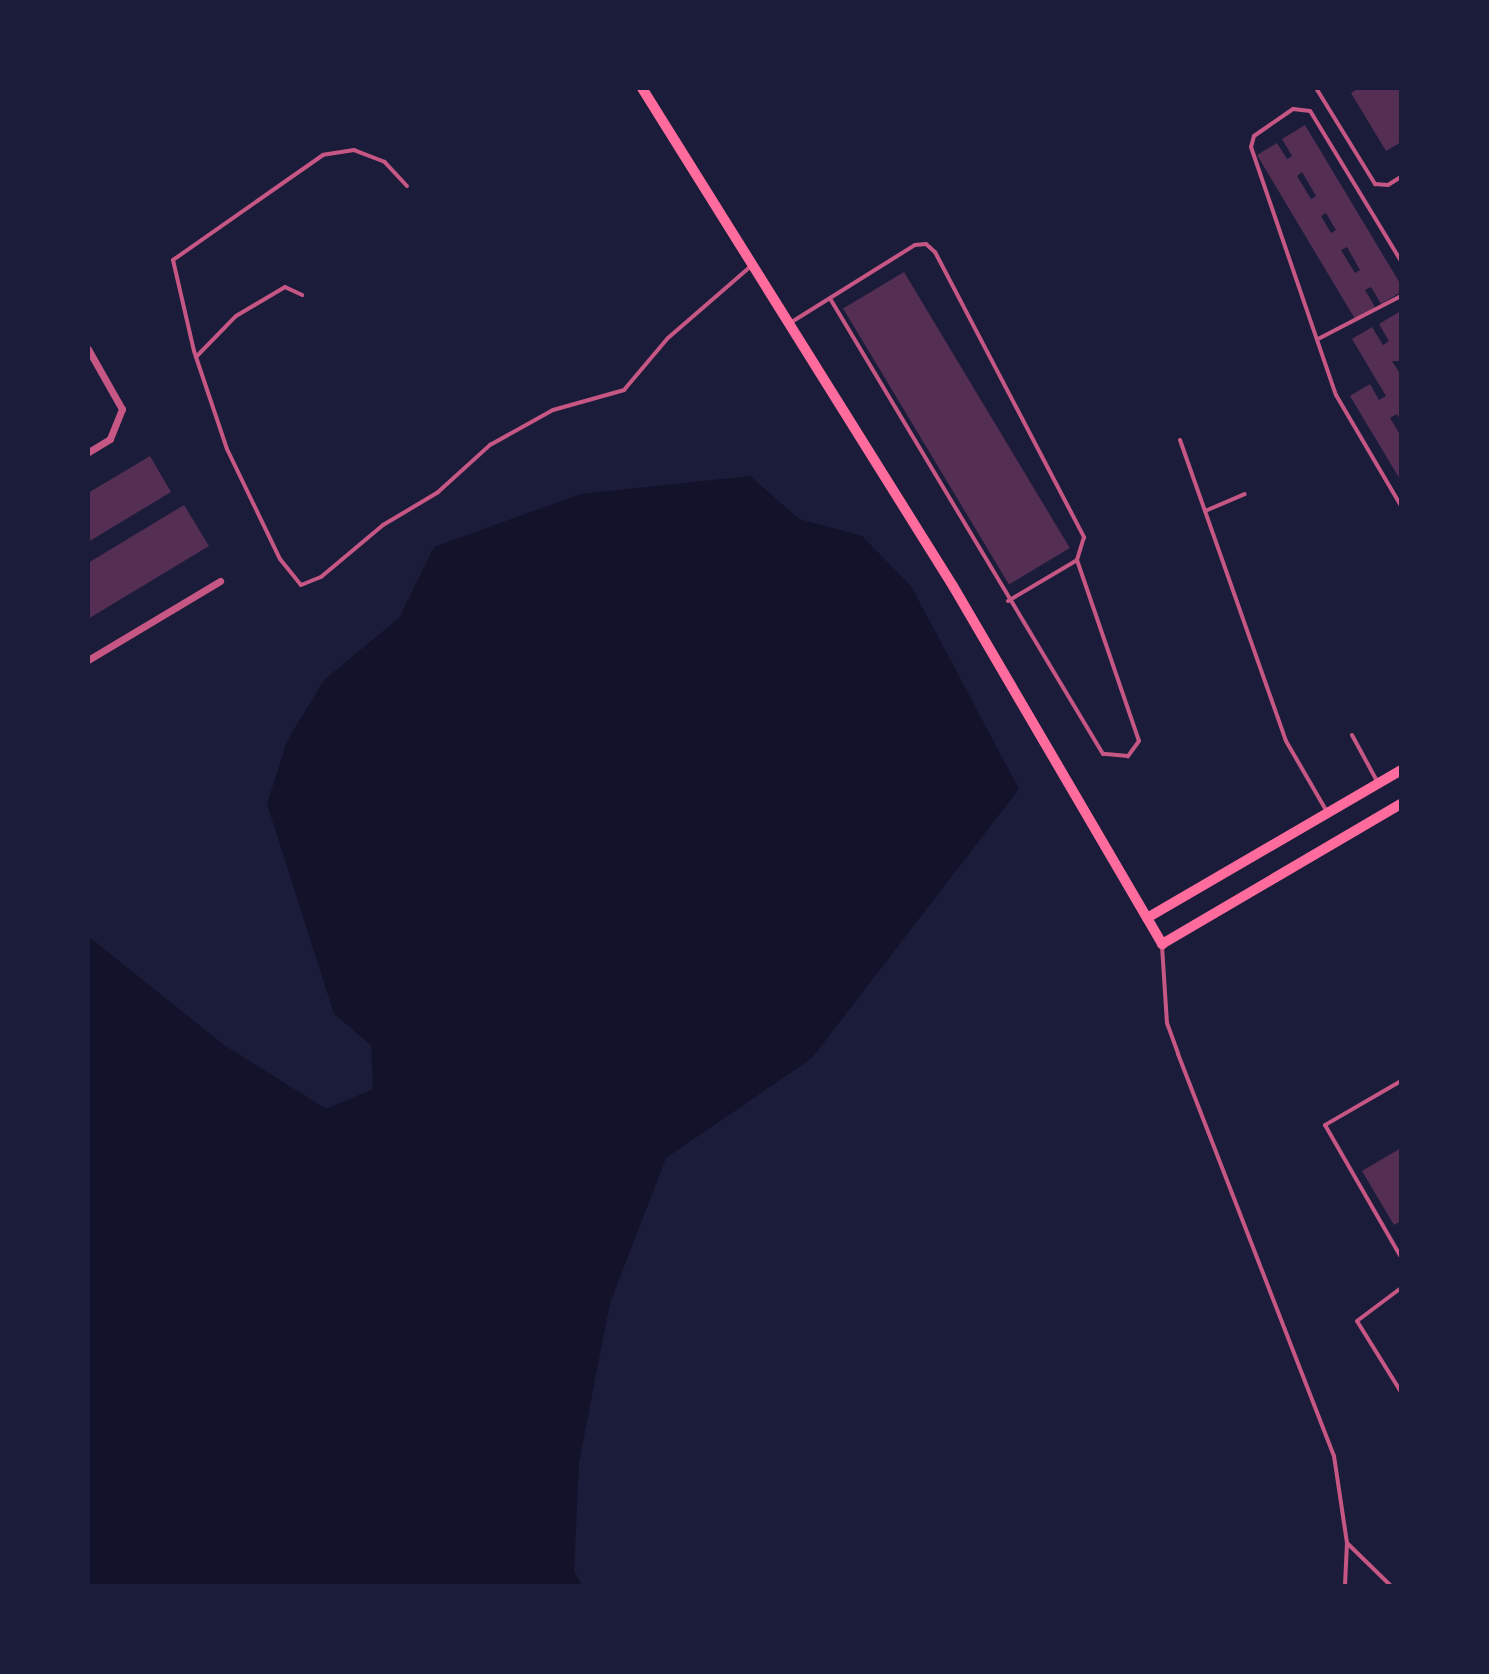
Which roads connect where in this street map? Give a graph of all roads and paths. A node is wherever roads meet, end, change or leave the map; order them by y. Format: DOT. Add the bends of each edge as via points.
graph roads {
  1 [pos="642,88"];
  2 [pos="1316,88"];
  3 [pos="1401,177"];
  4 [pos="407,186"];
  5 [pos="1401,261"];
  6 [pos="750,267"];
  7 [pos="302,295"];
  8 [pos="1401,296"];
  9 [pos="831,300"];
  10 [pos="787,325"];
  11 [pos="1318,340"];
  12 [pos="88,349"];
  13 [pos="196,357"];
  14 [pos="1180,440"];
  15 [pos="88,452"];
  16 [pos="1245,494"];
  17 [pos="1401,506"];
  18 [pos="1205,511"];
  19 [pos="1077,560"];
  20 [pos="220,581"];
  21 [pos="1008,601"];
  22 [pos="88,660"];
  23 [pos="1352,735"];
  24 [pos="1401,770"];
  25 [pos="1378,783"];
  26 [pos="1401,804"];
  27 [pos="1328,812"];
  28 [pos="1147,918"];
  29 [pos="1162,944"];
  30 [pos="1401,1081"];
  31 [pos="1401,1257"];
  32 [pos="1401,1288"];
  33 [pos="1401,1392"];
  34 [pos="1347,1543"];
  35 [pos="1345,1586"];
  36 [pos="1391,1586"];
  1 -- 6 [label="main road"];
  2 -- 3 [label="lane" via="1375,184 1388,185"];
  4 -- 13 [label="lane" via="385,162 354,150 323,155 184,250 173,260"];
  5 -- 11 [label="lane" via="1310,111 1293,109 1254,136 1251,147"];
  6 -- 10 [label="main road"];
  6 -- 13 [label="lane" via="668,338 624,390 553,410 490,445 437,493 383,525 321,577 301,585 280,559 227,449"];
  7 -- 13 [label="lane" via="285,287 236,316"];
  8 -- 11 [label="lane"];
  9 -- 10 [label="lane"];
  9 -- 19 [label="lane" via="915,245 926,244 935,252 1084,537"];
  9 -- 21 [label="lane"];
  10 -- 28 [label="main road" via="953,586"];
  11 -- 17 [label="lane" via="1336,395"];
  12 -- 15 [label="street" via="122,402 115,432"];
  14 -- 18 [label="lane"];
  16 -- 18 [label="lane"];
  18 -- 27 [label="lane" via="1286,741"];
  19 -- 21 [label="lane"];
  19 -- 21 [label="lane" via="1139,741 1128,756 1103,754"];
  20 -- 22 [label="street"];
  23 -- 25 [label="lane"];
  24 -- 25 [label="main road"];
  25 -- 27 [label="main road"];
  26 -- 29 [label="main road"];
  27 -- 28 [label="main road"];
  28 -- 29 [label="main road"];
  29 -- 34 [label="lane" via="1167,1023 1334,1456"];
  30 -- 31 [label="lane" via="1325,1125"];
  32 -- 33 [label="lane" via="1357,1321"];
  34 -- 35 [label="lane"];
  34 -- 36 [label="lane"];
}
